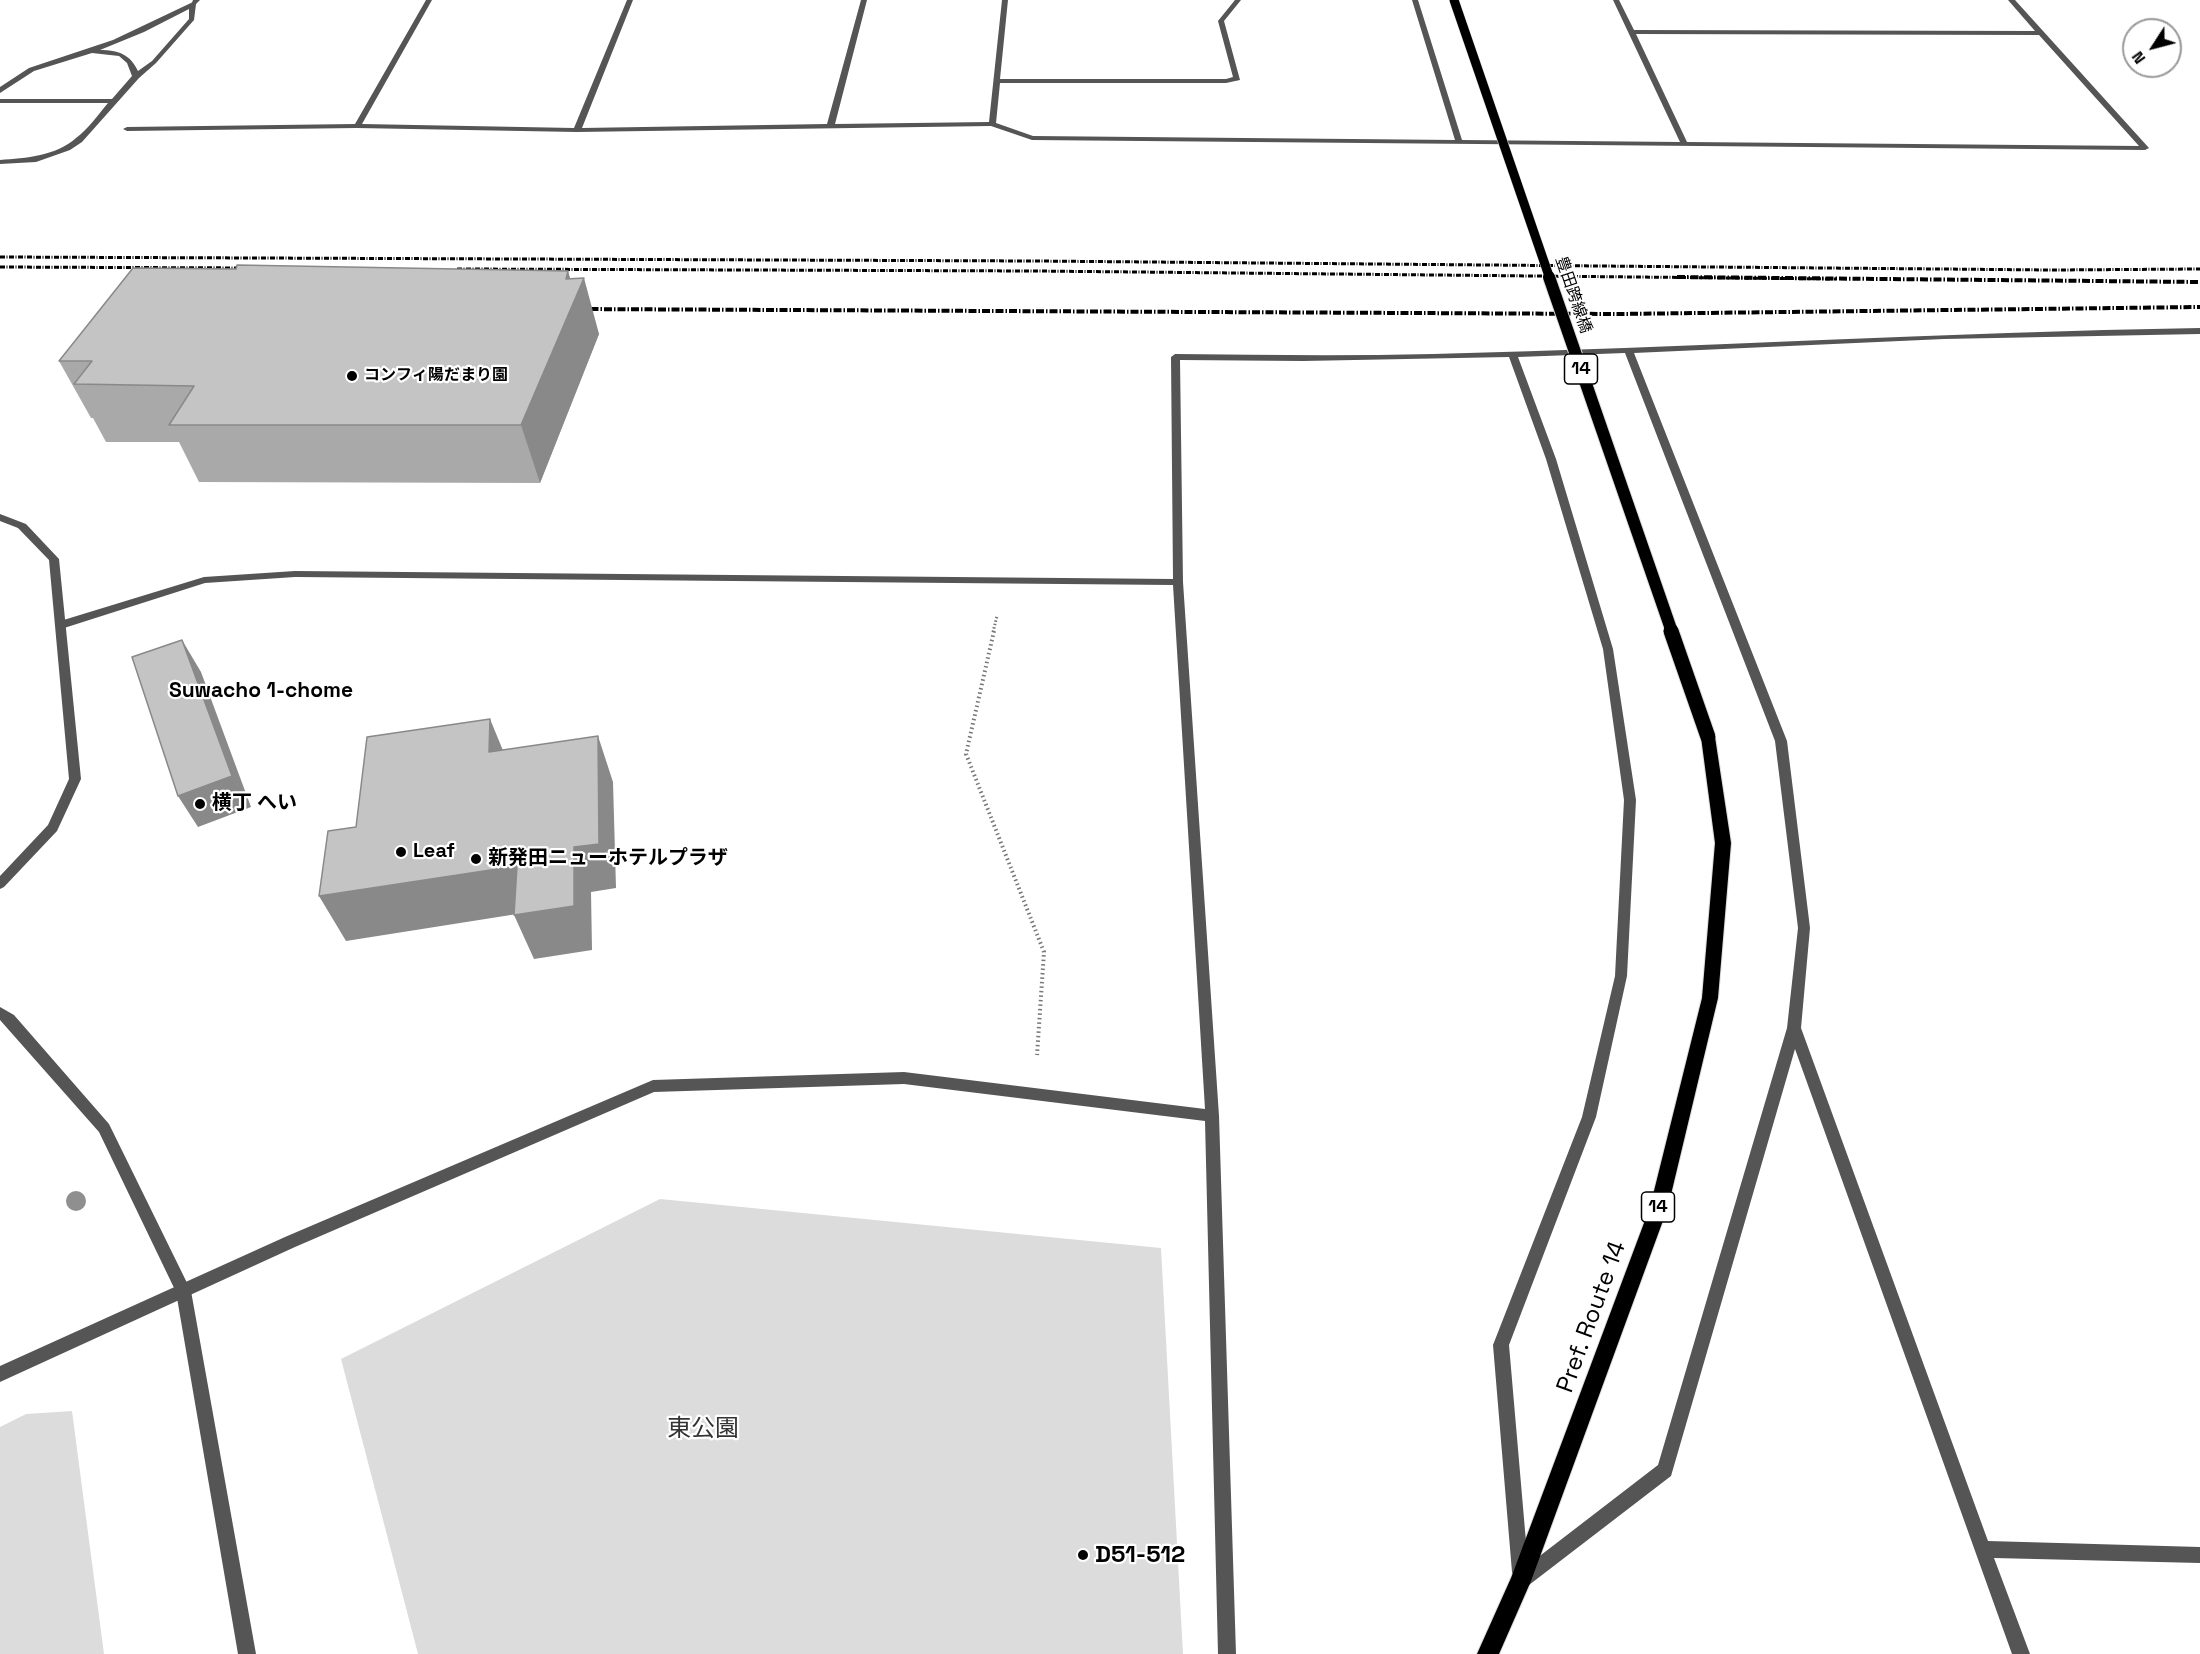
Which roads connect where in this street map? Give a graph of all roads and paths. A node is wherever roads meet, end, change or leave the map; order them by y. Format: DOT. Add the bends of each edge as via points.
graph roads {
  1 [pos="429,0"];
  2 [pos="630,0"];
  3 [pos="864,0"];
  4 [pos="1005,0"];
  5 [pos="1238,0"];
  6 [pos="1415,0"];
  7 [pos="1454,0"];
  8 [pos="1616,0"];
  9 [pos="2011,0"];
  10 [pos="195,2"];
  11 [pos="1633,32"];
  12 [pos="2039,33"];
  13 [pos="85,53"];
  14 [pos="136,76"];
  15 [pos="997,81"];
  16 [pos="0,91"];
  17 [pos="0,101"];
  18 [pos="113,101"];
  19 [pos="992,124"];
  20 [pos="357,126"];
  21 [pos="830,127"];
  22 [pos="127,129"];
  23 [pos="577,130"];
  24 [pos="1459,141"];
  25 [pos="1685,145"];
  26 [pos="0,162"];
  27 [pos="2200,331"];
  28 [pos="1628,350"];
  29 [pos="1513,355"];
  30 [pos="0,517"];
  31 [pos="1005,579"];
  32 [pos="1178,582"];
  33 [pos="61,625"];
  34 [pos="1708,737"];
  35 [pos="0,884"];
  36 [pos="0,1012"];
  37 [pos="1794,1028"];
  38 [pos="1035,1095"];
  39 [pos="1212,1116"];
  40 [pos="183,1291"];
  41 [pos="0,1374"];
  42 [pos="1983,1550"];
  43 [pos="2200,1555"];
  44 [pos="1520,1581"];
  45 [pos="247,1654"];
  46 [pos="1227,1654"];
  47 [pos="1488,1654"];
  48 [pos="2021,1654"];
  1 -- 20 [label="street"];
  2 -- 23 [label="street"];
  3 -- 21 [label="street"];
  4 -- 15 [label="street"];
  5 -- 15 [label="street" via="1221,21 1237,78"];
  6 -- 24 [label="street"];
  7 -- 34 [label="main road, 豊田跨線橋 / 14, bridge"];
  8 -- 11 [label="street"];
  9 -- 12 [label="street"];
  10 -- 13 [label="street" via="142,32"];
  10 -- 14 [label="street" via="192,19 154,62"];
  11 -- 12 [label="street"];
  11 -- 25 [label="street"];
  12 -- 25 [label="street" via="2145,148"];
  13 -- 14 [label="street" via="119,54 132,63"];
  13 -- 16 [label="street" via="32,68"];
  14 -- 18 [label="street"];
  15 -- 19 [label="street"];
  17 -- 18 [label="street"];
  18 -- 26 [label="street" via="67,148 33,160"];
  19 -- 21 [label="street"];
  19 -- 24 [label="street" via="1032,138"];
  20 -- 22 [label="street"];
  20 -- 23 [label="street"];
  21 -- 23 [label="street"];
  24 -- 25 [label="street"];
  27 -- 28 [label="street"];
  28 -- 29 [label="street"];
  28 -- 37 [label="street" via="1781,741 1804,928"];
  29 -- 32 [label="street" via="1274,360 1175,357"];
  29 -- 44 [label="street" via="1551,459 1608,649 1630,800 1621,976 1589,1117 1501,1345"];
  30 -- 33 [label="street" via="22,526 54,559"];
  31 -- 32 [label="street"];
  31 -- 33 [label="street" via="295,574 204,580"];
  31 -- 38 [label="path" via="966,754 1044,952"];
  32 -- 39 [label="street"];
  33 -- 35 [label="street" via="75,779 53,828"];
  34 -- 44 [label="main road, Pref. Route 14 / 14" via="1723,843 1710,998 1659,1207"];
  36 -- 40 [label="street" via="104,1128"];
  37 -- 42 [label="street"];
  37 -- 44 [label="street" via="1665,1470"];
  38 -- 39 [label="street"];
  38 -- 40 [label="street" via="904,1078 653,1086"];
  39 -- 46 [label="street"];
  40 -- 41 [label="street"];
  40 -- 45 [label="street"];
  42 -- 43 [label="street"];
  42 -- 48 [label="street"];
  44 -- 47 [label="main road, Pref. Route 14 / 14"];
}
